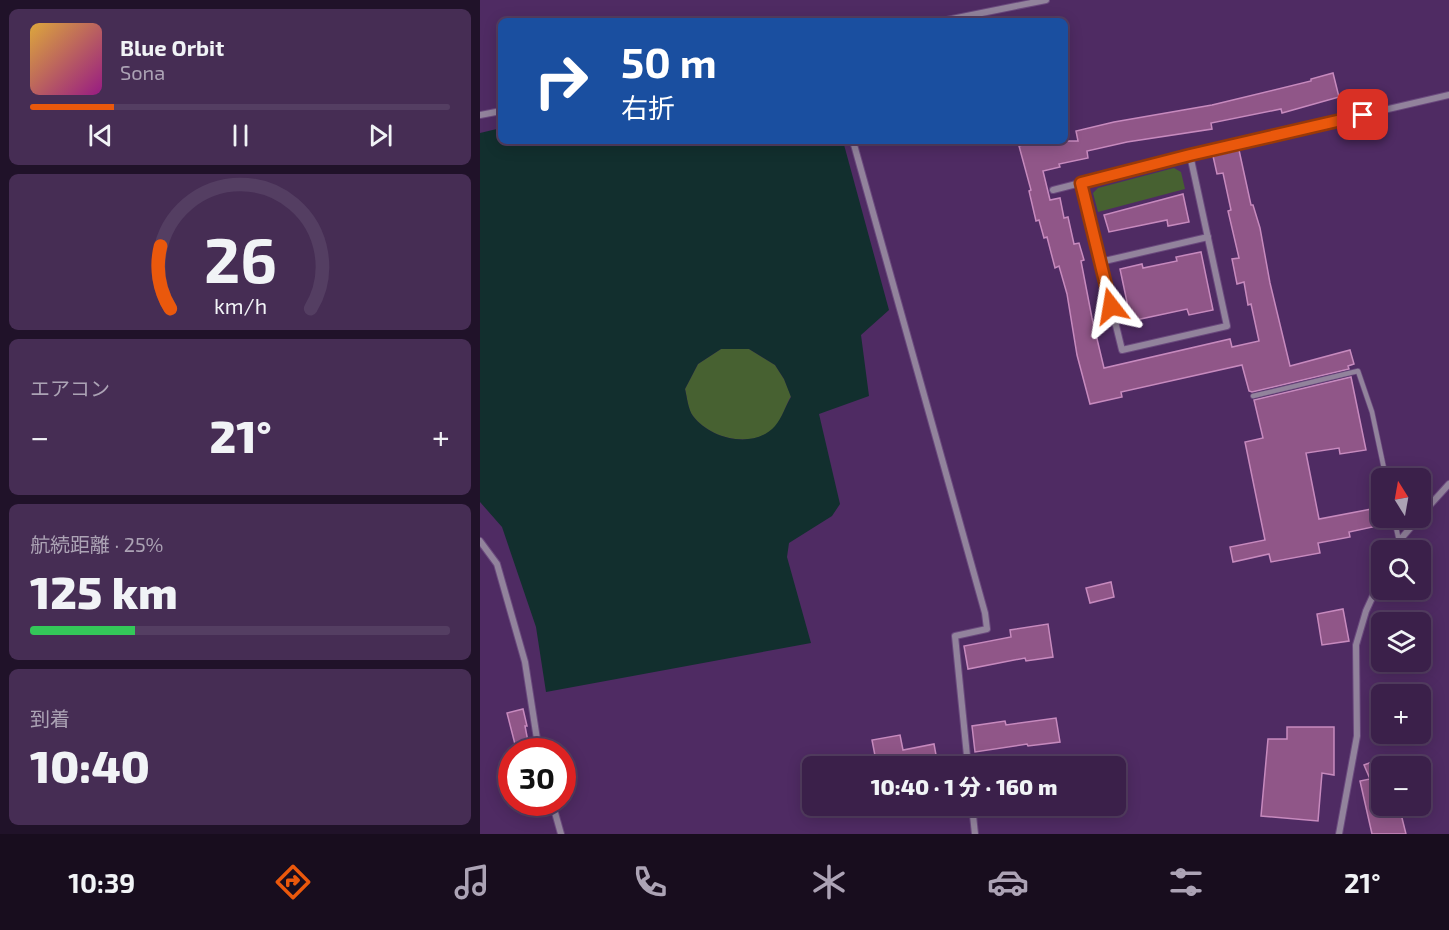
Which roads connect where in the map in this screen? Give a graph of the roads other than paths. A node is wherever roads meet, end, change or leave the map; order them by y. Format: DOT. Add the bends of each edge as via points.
graph roads {
  1 [pos="1046,0"];
  2 [pos="957,18"];
  3 [pos="1449,95"];
  4 [pos="498,112"];
  5 [pos="480,115"];
  6 [pos="854,144"];
  7 [pos="1190,155"];
  8 [pos="1081,183"];
  9 [pos="1053,190"];
  10 [pos="1208,237"];
  11 [pos="1100,262"];
  12 [pos="1253,396"];
  13 [pos="1384,468"];
  14 [pos="1449,484"];
  15 [pos="1431,504"];
  16 [pos="1410,528"];
  17 [pos="1400,540"];
  18 [pos="480,541"];
  19 [pos="1371,600"];
  20 [pos="536,738"];
  21 [pos="967,756"];
  22 [pos="556,816"];
  23 [pos="973,816"];
  24 [pos="561,834"];
  25 [pos="975,834"];
  26 [pos="1339,834"];
  1 -- 2 [label="street"];
  3 -- 7 [label="street"];
  4 -- 5 [label="street"];
  6 -- 21 [label="street" via="985,612 987,629 955,636"];
  7 -- 8 [label="street"];
  7 -- 10 [label="street"];
  8 -- 9 [label="street"];
  8 -- 11 [label="street"];
  10 -- 11 [label="street"];
  10 -- 11 [label="street" via="1227,326 1122,350"];
  12 -- 13 [label="lane" via="1358,370"];
  14 -- 15 [label="street"];
  16 -- 17 [label="street"];
  18 -- 20 [label="street" via="497,564 525,662"];
  19 -- 26 [label="street" via="1356,645 1357,736"];
  22 -- 24 [label="street"];
  23 -- 25 [label="street"];
}
